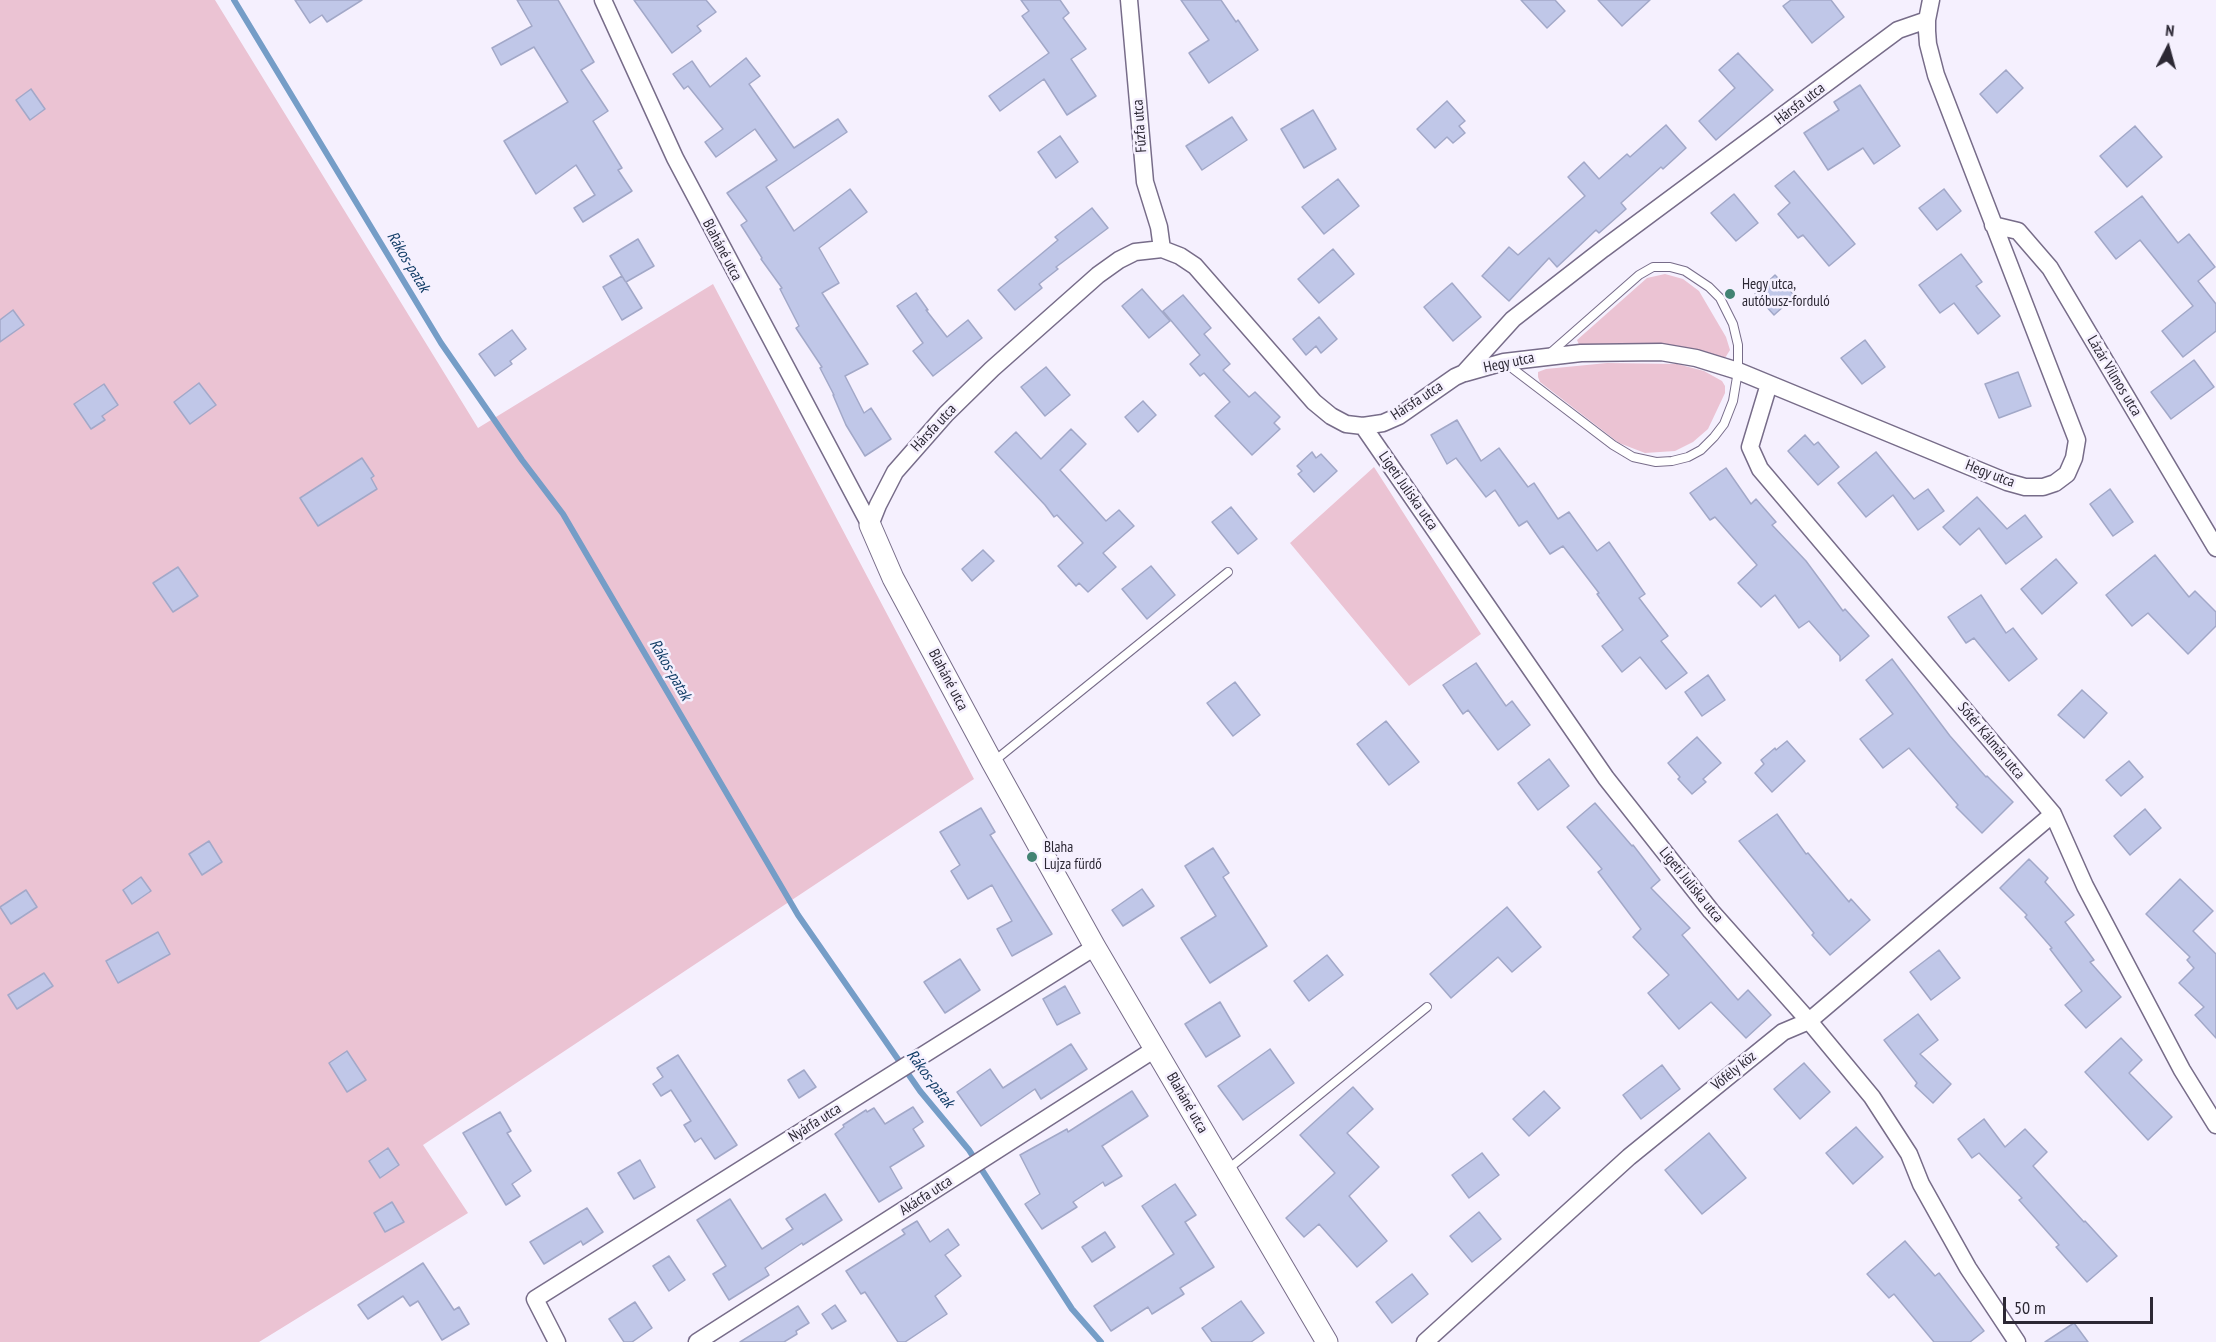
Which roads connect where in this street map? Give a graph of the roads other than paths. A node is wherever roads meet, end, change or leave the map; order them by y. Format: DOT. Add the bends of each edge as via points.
graph roads {
  1 [pos="603,0"];
  2 [pos="1128,0"];
  3 [pos="1931,0"];
  4 [pos="1927,20"];
  5 [pos="1994,225"];
  6 [pos="1161,249"];
  7 [pos="1548,355"];
  8 [pos="1504,362"];
  9 [pos="1738,371"];
  10 [pos="1464,373"];
  11 [pos="1769,384"];
  12 [pos="1363,426"];
  13 [pos="870,525"];
  14 [pos="2216,548"];
  15 [pos="1228,572"];
  16 [pos="992,762"];
  17 [pos="2053,814"];
  18 [pos="1095,947"];
  19 [pos="1427,1007"];
  20 [pos="1809,1021"];
  21 [pos="1155,1049"];
  22 [pos="2216,1125"];
  23 [pos="1227,1171"];
  24 [pos="557,1342"];
  25 [pos="697,1342"];
  26 [pos="1327,1342"];
  27 [pos="1425,1342"];
  28 [pos="2017,1342"];
  1 -- 13 [label="street, Blaháné utca" via="675,158"];
  2 -- 6 [label="street, Fűzfa utca" via="1145,182"];
  3 -- 4 [label="street, Hegy utca"];
  4 -- 5 [label="street, Hegy utca" via="1936,75"];
  4 -- 10 [label="street, Hársfa utca" via="1898,30 1602,249 1513,319"];
  5 -- 11 [label="street, Hegy utca" via="2077,441 2067,474 2055,483 2025,487 2007,482"];
  5 -- 14 [label="street, Lázár Vilmos utca" via="2018,231 2050,268"];
  6 -- 12 [label="street, Hársfa utca" via="1195,267 1314,402 1346,424"];
  6 -- 13 [label="street, Hársfa utca" via="1135,252 1119,260 992,369 896,472"];
  7 -- 8 [label="street, Hegy utca"];
  7 -- 9 [label="street, Hegy utca" via="1661,352"];
  7 -- 9 [label="lane" via="1639,275 1653,267 1670,267 1699,278 1720,298 1738,345"];
  8 -- 9 [label="lane" via="1613,446 1633,457 1656,462 1688,457 1714,437 1733,401"];
  8 -- 10 [label="street, Hegy utca"];
  9 -- 11 [label="street, Hegy utca"];
  10 -- 12 [label="street, Hársfa utca" via="1400,416"];
  11 -- 17 [label="street, Sőtér Kálmán utca" via="1750,447 1760,469"];
  12 -- 20 [label="street, Ligeti Juliska utca" via="1605,778 1711,911"];
  13 -- 16 [label="street, Blaháné utca" via="893,578"];
  15 -- 16 [label="lane"];
  16 -- 18 [label="street, Blaháné utca"];
  17 -- 20 [label="street, Vőfély köz"];
  17 -- 22 [label="street, Sőtér Kálmán utca" via="2085,886 2182,1070"];
  18 -- 21 [label="street, Blaháné utca"];
  18 -- 24 [label="street, Nyárfa utca" via="535,1299"];
  19 -- 23 [label="lane"];
  20 -- 27 [label="street, Vőfély köz" via="1783,1032 1629,1157"];
  20 -- 28 [label="street, Ligeti Juliska utca" via="1890,1123 1941,1222"];
  21 -- 23 [label="street, Blaháné utca"];
  21 -- 25 [label="street, Akácfa utca"];
  23 -- 26 [label="street, Blaháné utca"];
}
